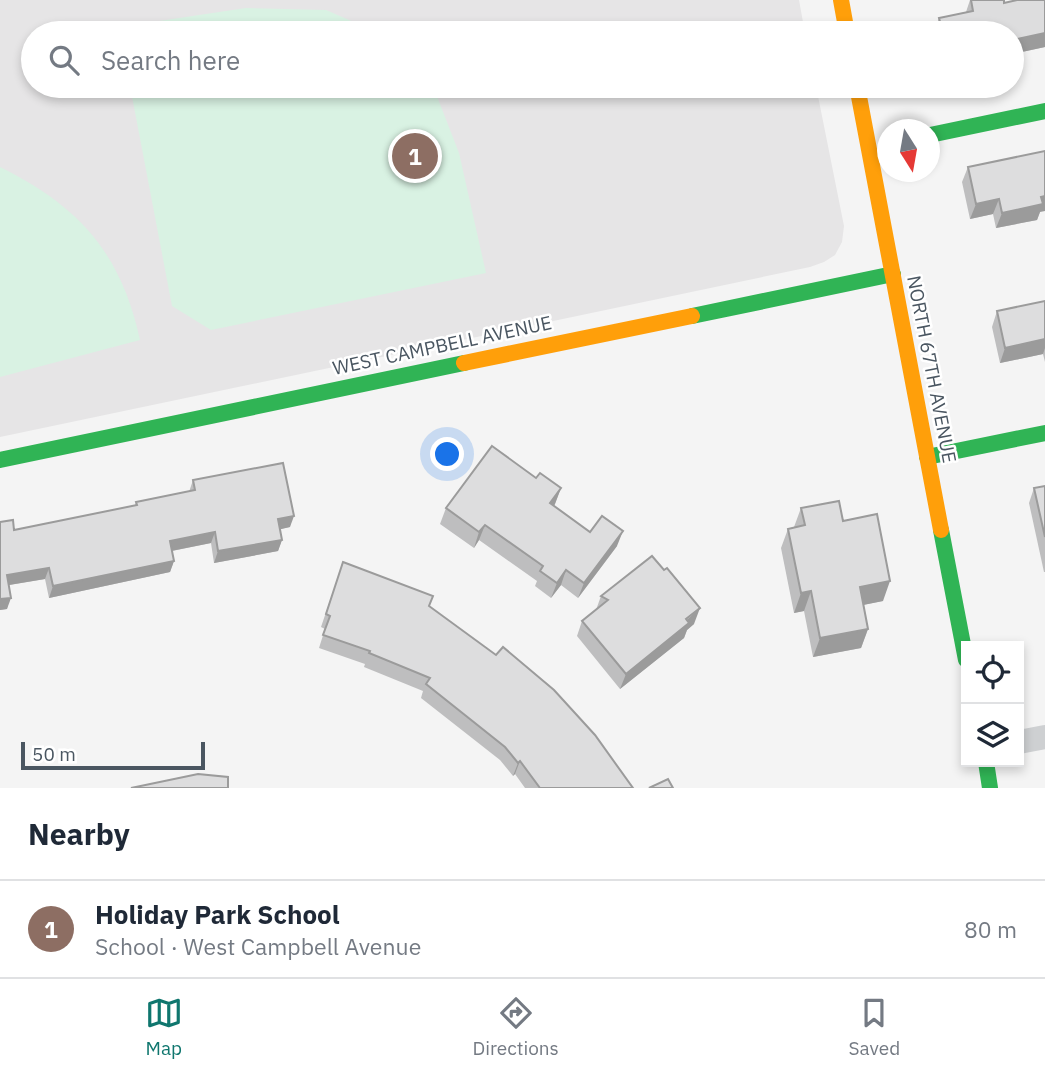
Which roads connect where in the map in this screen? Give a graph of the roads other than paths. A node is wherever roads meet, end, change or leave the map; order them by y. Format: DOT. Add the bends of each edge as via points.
graph roads {
  1 [pos="841,0"];
  2 [pos="845,21"];
  3 [pos="861,98"];
  4 [pos="1045,111"];
  5 [pos="940,133"];
  6 [pos="877,142"];
  7 [pos="882,182"];
  8 [pos="892,274"];
  9 [pos="1045,433"];
  10 [pos="927,457"];
  11 [pos="0,460"];
  12 [pos="962,641"];
  13 [pos="1045,737"];
  14 [pos="1024,741"];
  15 [pos="987,767"];
  16 [pos="990,788"];
  1 -- 2 [label="street"];
  3 -- 6 [label="street, NORTH 67TH AVENUE"];
  4 -- 5 [label="street"];
  7 -- 8 [label="street, NORTH 67TH AVENUE"];
  8 -- 10 [label="street, NORTH 67TH AVENUE"];
  8 -- 11 [label="street, WEST CAMPBELL AVENUE"];
  9 -- 10 [label="street"];
  10 -- 12 [label="street, NORTH 67TH AVENUE"];
  13 -- 14 [label="street"];
  15 -- 16 [label="street"];
}
